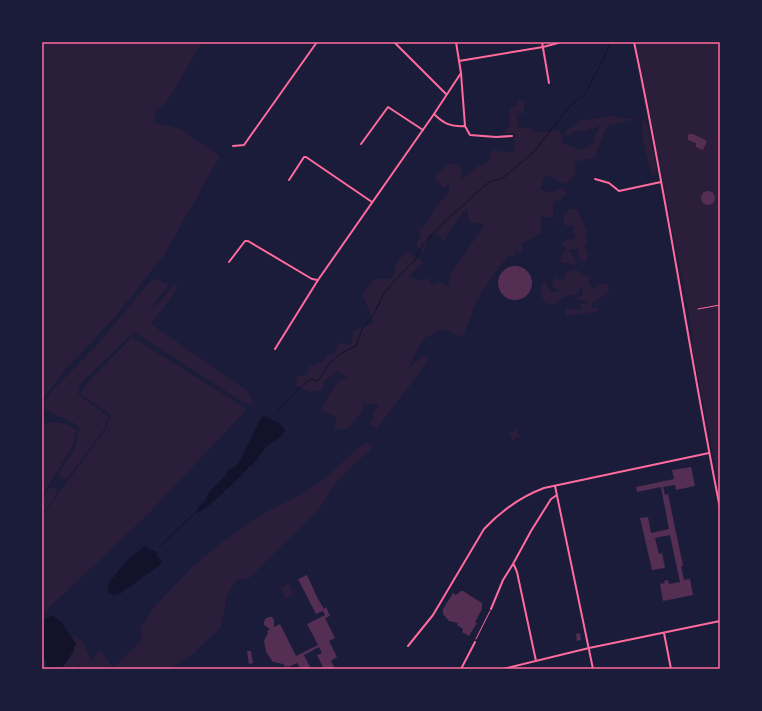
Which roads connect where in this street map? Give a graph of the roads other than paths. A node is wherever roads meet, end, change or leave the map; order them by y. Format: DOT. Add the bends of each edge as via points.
graph roads {
  1 [pos="317,42"];
  2 [pos="394,42"];
  3 [pos="456,42"];
  4 [pos="542,42"];
  5 [pos="562,42"];
  6 [pos="634,42"];
  7 [pos="543,47"];
  8 [pos="459,61"];
  9 [pos="461,72"];
  10 [pos="550,83"];
  11 [pos="446,94"];
  12 [pos="434,114"];
  13 [pos="465,126"];
  14 [pos="423,130"];
  15 [pos="512,136"];
  16 [pos="361,144"];
  17 [pos="234,146"];
  18 [pos="595,179"];
  19 [pos="289,180"];
  20 [pos="662,182"];
  21 [pos="372,202"];
  22 [pos="229,262"];
  23 [pos="318,280"];
  24 [pos="275,349"];
  25 [pos="709,453"];
  26 [pos="555,486"];
  27 [pos="557,495"];
  28 [pos="720,508"];
  29 [pos="514,564"];
  30 [pos="491,609"];
  31 [pos="720,621"];
  32 [pos="664,633"];
  33 [pos="475,642"];
  34 [pos="408,646"];
  35 [pos="589,648"];
  36 [pos="536,661"];
  37 [pos="511,668"];
  38 [pos="461,669"];
  39 [pos="503,669"];
  40 [pos="593,669"];
  41 [pos="671,669"];
  1 -- 17 [label="street" via="244,145"];
  2 -- 11 [label="street"];
  3 -- 8 [label="street"];
  4 -- 7 [label="street"];
  5 -- 7 [label="street"];
  6 -- 20 [label="street"];
  7 -- 8 [label="street"];
  7 -- 10 [label="street"];
  8 -- 9 [label="street"];
  9 -- 11 [label="street"];
  9 -- 13 [label="street"];
  11 -- 12 [label="street"];
  12 -- 13 [label="street" via="448,125"];
  12 -- 14 [label="street"];
  13 -- 15 [label="street" via="470,135"];
  14 -- 16 [label="street" via="388,107"];
  14 -- 21 [label="street"];
  18 -- 20 [label="street" via="609,183 619,191"];
  19 -- 21 [label="street" via="306,157"];
  20 -- 25 [label="street"];
  21 -- 23 [label="street"];
  22 -- 23 [label="street" via="245,241 248,241 312,279"];
  23 -- 24 [label="street"];
  25 -- 26 [label="street"];
  25 -- 28 [label="street"];
  26 -- 27 [label="street"];
  26 -- 34 [label="street" via="534,491 495,517 484,530 432,615"];
  27 -- 29 [label="street" via="551,499 531,531"];
  27 -- 35 [label="street"];
  29 -- 30 [label="street" via="503,580"];
  29 -- 36 [label="street"];
  31 -- 32 [label="street"];
  32 -- 35 [label="street"];
  32 -- 41 [label="street"];
  33 -- 38 [label="street"];
  35 -- 36 [label="street"];
  35 -- 40 [label="street"];
  36 -- 37 [label="street"];
  37 -- 39 [label="street"];
}
